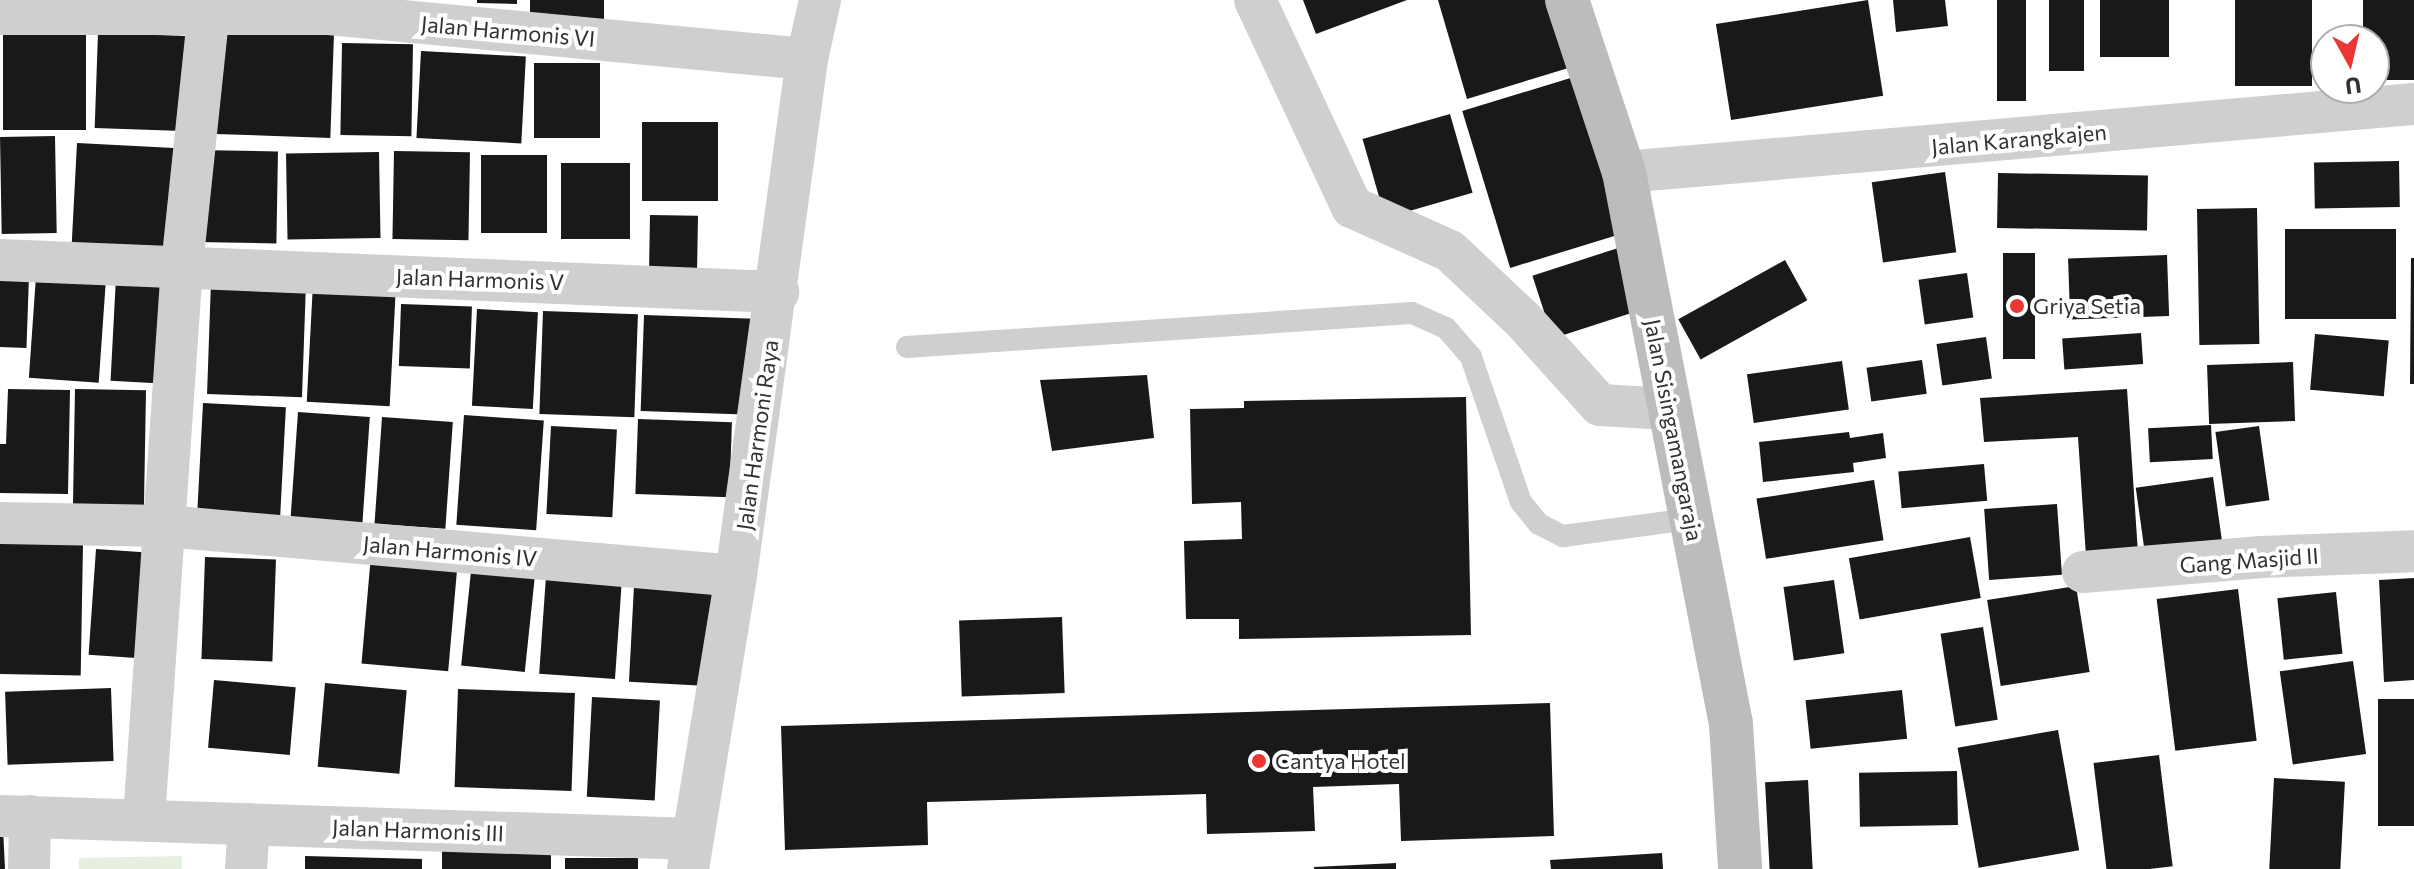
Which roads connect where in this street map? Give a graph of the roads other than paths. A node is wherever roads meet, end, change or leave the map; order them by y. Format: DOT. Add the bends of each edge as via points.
graph roads {
  1 [pos="820,0"];
  2 [pos="1255,0"];
  3 [pos="1567,0"];
  4 [pos="210,7"];
  5 [pos="0,14"];
  6 [pos="807,59"];
  7 [pos="2414,104"];
  8 [pos="1624,172"];
  9 [pos="0,260"];
  10 [pos="182,266"];
  11 [pos="778,292"];
  12 [pos="907,347"];
  13 [pos="1669,409"];
  14 [pos="1691,519"];
  15 [pos="0,523"];
  16 [pos="165,526"];
  17 [pos="2414,551"];
  18 [pos="2083,572"];
  19 [pos="736,576"];
  20 [pos="15,816"];
  21 [pos="144,819"];
  22 [pos="249,824"];
  23 [pos="690,854"];
  24 [pos="29,869"];
  25 [pos="246,869"];
  26 [pos="1740,869"];
  1 -- 6 [label="street, Jalan Harmoni Raya"];
  2 -- 13 [label="street" via="1352,207 1450,251 1524,321 1600,405"];
  3 -- 8 [label="main road, Jalan Sisingamangaraja"];
  4 -- 5 [label="street, Jalan Harmonis VI"];
  4 -- 6 [label="street, Jalan Harmonis VI"];
  4 -- 10 [label="street"];
  6 -- 11 [label="street, Jalan Harmoni Raya"];
  7 -- 8 [label="street, Jalan Karangkajen"];
  8 -- 13 [label="main road, Jalan Sisingamangaraja"];
  9 -- 10 [label="street, Jalan Harmonis V"];
  10 -- 11 [label="street, Jalan Harmonis V"];
  10 -- 16 [label="street"];
  11 -- 19 [label="street, Jalan Harmoni Raya"];
  12 -- 14 [label="lane" via="1412,313 1446,328 1471,357 1521,502 1539,524 1563,536"];
  13 -- 14 [label="main road, Jalan Sisingamangaraja"];
  14 -- 26 [label="main road, Jalan Sisingamangaraja" via="1731,724"];
  15 -- 16 [label="street, Jalan Harmonis IV"];
  16 -- 19 [label="street, Jalan Harmonis IV"];
  16 -- 21 [label="street"];
  17 -- 18 [label="street, Gang Masjid II"];
  19 -- 23 [label="street, Jalan Harmoni Raya"];
  20 -- 21 [label="street, Jalan Harmonis III"];
  20 -- 24 [label="street"];
  21 -- 22 [label="street, Jalan Harmonis III"];
  22 -- 23 [label="street, Jalan Harmonis III"];
  22 -- 25 [label="street"];
}
